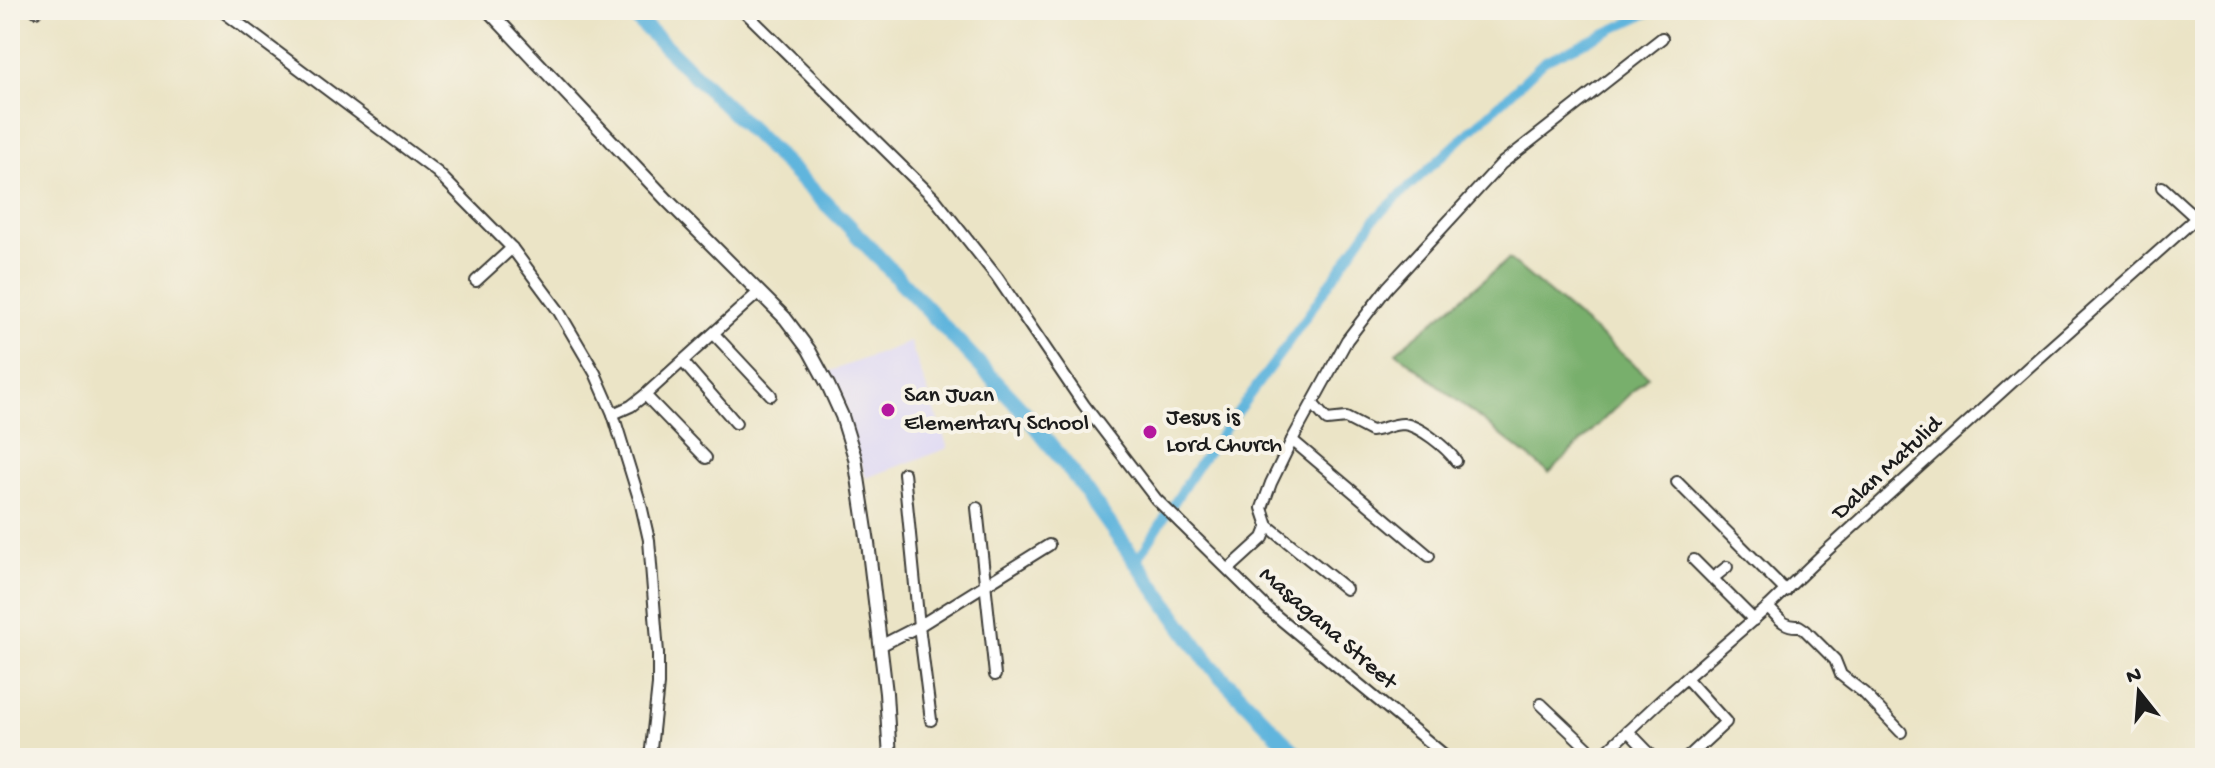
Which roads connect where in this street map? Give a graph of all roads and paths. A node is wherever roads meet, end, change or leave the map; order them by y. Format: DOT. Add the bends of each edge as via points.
graph roads {
  1 [pos="221,10"];
  2 [pos="488,10"];
  3 [pos="743,10"];
  4 [pos="1662,38"];
  5 [pos="2162,187"];
  6 [pos="2205,210"];
  7 [pos="2196,218"];
  8 [pos="512,248"];
  9 [pos="476,281"];
  10 [pos="759,292"];
  11 [pos="714,334"];
  12 [pos="683,362"];
  13 [pos="645,395"];
  14 [pos="771,395"];
  15 [pos="1313,404"];
  16 [pos="613,414"];
  17 [pos="736,423"];
  18 [pos="1292,440"];
  19 [pos="706,458"];
  20 [pos="1456,461"];
  21 [pos="904,473"];
  22 [pos="1677,482"];
  23 [pos="977,508"];
  24 [pos="1268,526"];
  25 [pos="1049,545"];
  26 [pos="1429,556"];
  27 [pos="1694,560"];
  28 [pos="1727,567"];
  29 [pos="1229,569"];
  30 [pos="1713,578"];
  31 [pos="984,584"];
  32 [pos="1346,589"];
  33 [pos="1786,591"];
  34 [pos="1768,607"];
  35 [pos="1754,620"];
  36 [pos="919,626"];
  37 [pos="880,646"];
  38 [pos="995,675"];
  39 [pos="1686,678"];
  40 [pos="1541,704"];
  41 [pos="931,720"];
  42 [pos="1628,731"];
  43 [pos="1901,732"];
  44 [pos="650,758"];
  45 [pos="890,758"];
  46 [pos="1448,758"];
  47 [pos="1598,758"];
  48 [pos="1654,758"];
  49 [pos="1687,758"];
  1 -- 8 [label="street" via="437,172"];
  2 -- 10 [label="main road"];
  3 -- 29 [label="street, Masagana Street" via="935,199 1156,499"];
  4 -- 15 [label="street" via="1501,164 1387,288 1347,340"];
  5 -- 7 [label="street"];
  6 -- 7 [label="street, Dalan Matulid"];
  7 -- 33 [label="street, Dalan Matulid"];
  8 -- 9 [label="street"];
  8 -- 16 [label="street" via="558,310"];
  10 -- 11 [label="street"];
  10 -- 37 [label="main road" via="809,350 842,416 855,458"];
  11 -- 12 [label="street"];
  11 -- 14 [label="street"];
  12 -- 13 [label="street"];
  12 -- 17 [label="street"];
  13 -- 16 [label="street"];
  13 -- 19 [label="street"];
  15 -- 18 [label="street"];
  15 -- 20 [label="street" via="1327,420 1346,418 1371,431 1410,425"];
  16 -- 44 [label="street" via="649,540 658,653"];
  18 -- 24 [label="street" via="1262,508"];
  18 -- 26 [label="street"];
  21 -- 36 [label="street"];
  22 -- 33 [label="street"];
  23 -- 31 [label="street"];
  24 -- 29 [label="street" via="1263,538"];
  24 -- 32 [label="street"];
  25 -- 31 [label="street"];
  27 -- 30 [label="street"];
  28 -- 30 [label="street"];
  29 -- 46 [label="street, Masagana Street" via="1268,609"];
  30 -- 35 [label="street"];
  31 -- 36 [label="street"];
  31 -- 38 [label="street"];
  33 -- 34 [label="street, Dalan Matulid"];
  34 -- 35 [label="street, Dalan Matulid"];
  34 -- 43 [label="street" via="1785,624 1805,630 1835,660 1841,675"];
  35 -- 39 [label="street, Dalan Matulid"];
  36 -- 37 [label="street"];
  36 -- 41 [label="street"];
  37 -- 45 [label="main road"];
  39 -- 42 [label="street, Dalan Matulid"];
  39 -- 49 [label="street" via="1726,722"];
  40 -- 47 [label="street"];
  42 -- 47 [label="street, Dalan Matulid"];
  42 -- 48 [label="street"];
}
